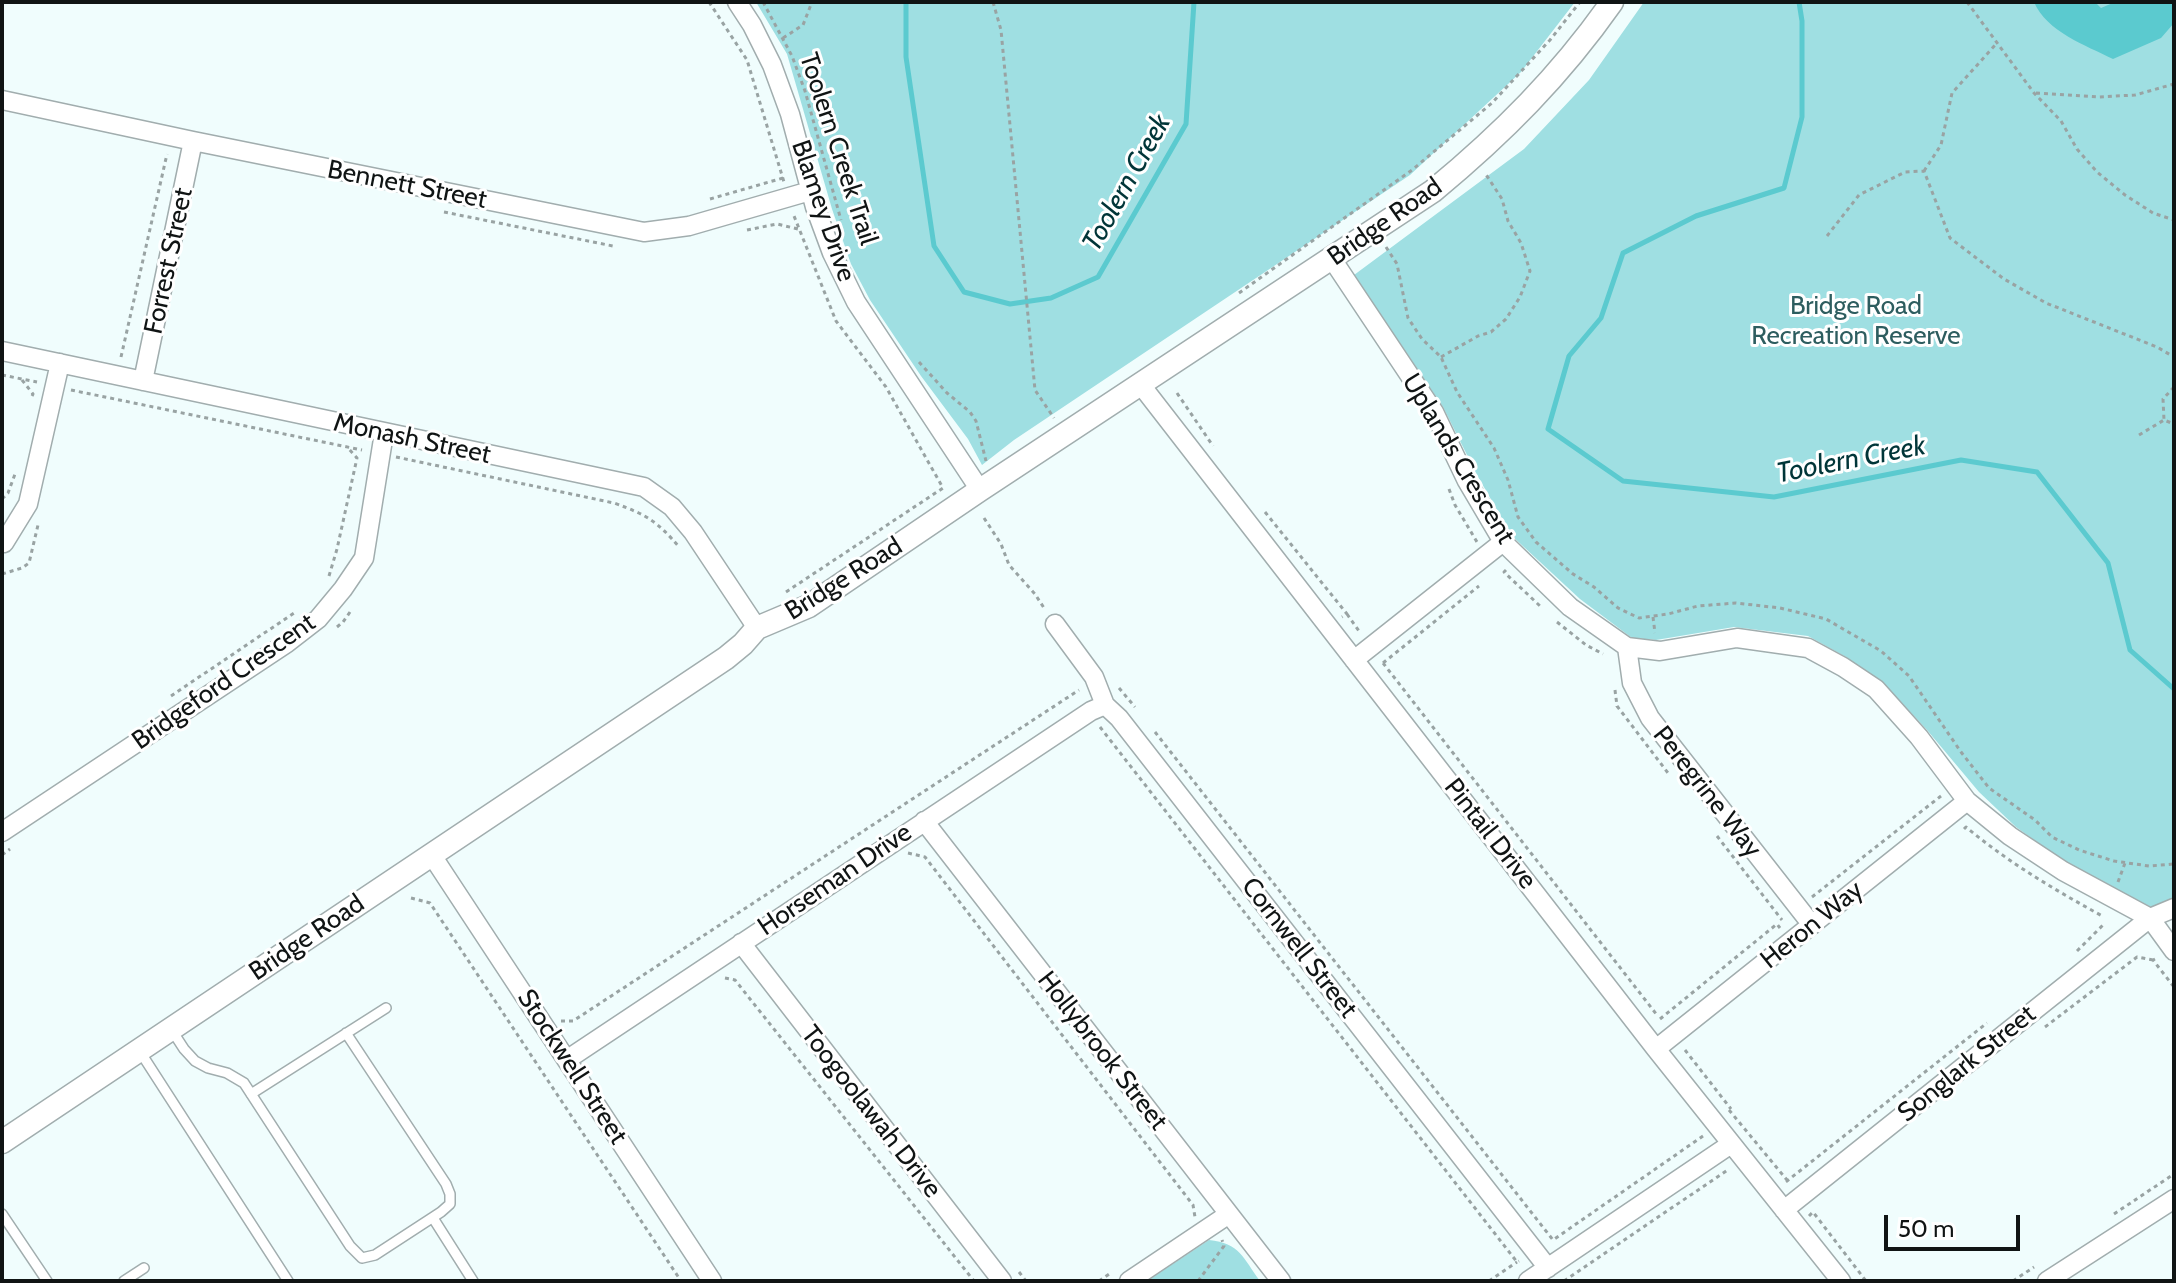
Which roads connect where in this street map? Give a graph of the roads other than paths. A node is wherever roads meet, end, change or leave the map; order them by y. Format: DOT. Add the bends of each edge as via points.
graph roads {
  1 [pos="737,2"];
  2 [pos="1612,2"];
  3 [pos="2,100"];
  4 [pos="193,141"];
  5 [pos="810,191"];
  6 [pos="1332,259"];
  7 [pos="2,351"];
  8 [pos="60,363"];
  9 [pos="143,381"];
  10 [pos="1141,385"];
  11 [pos="384,433"];
  12 [pos="980,490"];
  13 [pos="1503,542"];
  14 [pos="4,543"];
  15 [pos="1055,624"];
  16 [pos="757,628"];
  17 [pos="1627,647"];
  18 [pos="1354,660"];
  19 [pos="1105,705"];
  20 [pos="1967,801"];
  21 [pos="924,821"];
  22 [pos="2,832"];
  23 [pos="431,854"];
  24 [pos="2174,908"];
  25 [pos="2150,918"];
  26 [pos="1812,925"];
  27 [pos="746,950"];
  28 [pos="2174,951"];
  29 [pos="386,1008"];
  30 [pos="171,1029"];
  31 [pos="346,1033"];
  32 [pos="1656,1049"];
  33 [pos="139,1050"];
  34 [pos="568,1059"];
  35 [pos="251,1094"];
  36 [pos="2,1142"];
  37 [pos="1731,1144"];
  38 [pos="2174,1199"];
  39 [pos="1784,1210"];
  40 [pos="2,1214"];
  41 [pos="1229,1214"];
  42 [pos="433,1218"];
  43 [pos="144,1268"];
  44 [pos="1548,1268"];
  45 [pos="1126,1273"];
  46 [pos="47,1281"];
  47 [pos="124,1281"];
  48 [pos="288,1281"];
  49 [pos="473,1281"];
  50 [pos="712,1281"];
  51 [pos="1002,1281"];
  52 [pos="1281,1281"];
  53 [pos="1528,1281"];
  54 [pos="1841,1281"];
  55 [pos="2047,1281"];
  1 -- 5 [label="street, Blamey Drive" via="772,65"];
  2 -- 6 [label="street, Bridge Road" via="1586,39 1480,152 1433,191"];
  3 -- 4 [label="street, Bennett Street"];
  4 -- 5 [label="street, Bennett Street" via="644,232 689,226"];
  4 -- 9 [label="street, Forrest Street"];
  5 -- 12 [label="street, Blamey Drive" via="856,302"];
  6 -- 10 [label="street, Bridge Road"];
  6 -- 13 [label="street, Uplands Crescent" via="1434,412"];
  7 -- 8 [label="street, Monash Street"];
  8 -- 9 [label="street, Monash Street"];
  8 -- 14 [label="street" via="28,504"];
  9 -- 11 [label="street, Monash Street"];
  10 -- 12 [label="street, Bridge Road"];
  10 -- 18 [label="street, Pintail Drive"];
  11 -- 16 [label="street, Monash Street" via="644,487 672,507 693,532"];
  11 -- 22 [label="street, Bridgeford Crescent" via="364,558 318,619"];
  12 -- 16 [label="street, Bridge Road" via="808,607"];
  13 -- 17 [label="street, Uplands Crescent" via="1570,607"];
  13 -- 18 [label="street"];
  15 -- 19 [label="street, Cornwell Street" via="1094,677"];
  16 -- 23 [label="street, Bridge Road" via="726,658"];
  17 -- 20 [label="street, Uplands Crescent" via="1656,650 1737,638 1808,648 1876,689"];
  17 -- 26 [label="street, Peregrine Way" via="1632,683 1650,718"];
  18 -- 32 [label="street, Pintail Drive"];
  19 -- 21 [label="street, Horseman Drive"];
  19 -- 44 [label="street, Cornwell Street"];
  20 -- 25 [label="street, Uplands Crescent" via="2063,871"];
  20 -- 26 [label="street, Heron Way"];
  21 -- 27 [label="street, Horseman Drive"];
  21 -- 41 [label="street, Hollybrook Street"];
  23 -- 30 [label="street, Bridge Road"];
  23 -- 34 [label="street, Stockwell Street"];
  24 -- 25 [label="street"];
  25 -- 28 [label="street"];
  25 -- 39 [label="street, Songlark Street"];
  26 -- 32 [label="street, Heron Way"];
  27 -- 34 [label="street, Horseman Drive"];
  27 -- 51 [label="street, Toogoolawah Drive"];
  29 -- 31 [label="lane"];
  30 -- 33 [label="street, Bridge Road"];
  30 -- 35 [label="lane" via="195,1061 244,1083"];
  31 -- 35 [label="lane"];
  31 -- 42 [label="lane" via="446,1184 450,1204"];
  32 -- 37 [label="street, Pintail Drive"];
  33 -- 36 [label="street, Bridge Road"];
  33 -- 48 [label="lane"];
  34 -- 50 [label="street, Stockwell Street"];
  35 -- 42 [label="lane" via="362,1258"];
  37 -- 39 [label="street, Pintail Drive"];
  37 -- 44 [label="street"];
  38 -- 55 [label="street"];
  39 -- 54 [label="street, Pintail Drive"];
  40 -- 46 [label="lane"];
  41 -- 45 [label="street"];
  41 -- 52 [label="street, Hollybrook Street"];
  42 -- 49 [label="lane"];
  43 -- 47 [label="lane"];
  44 -- 53 [label="street"];
}
